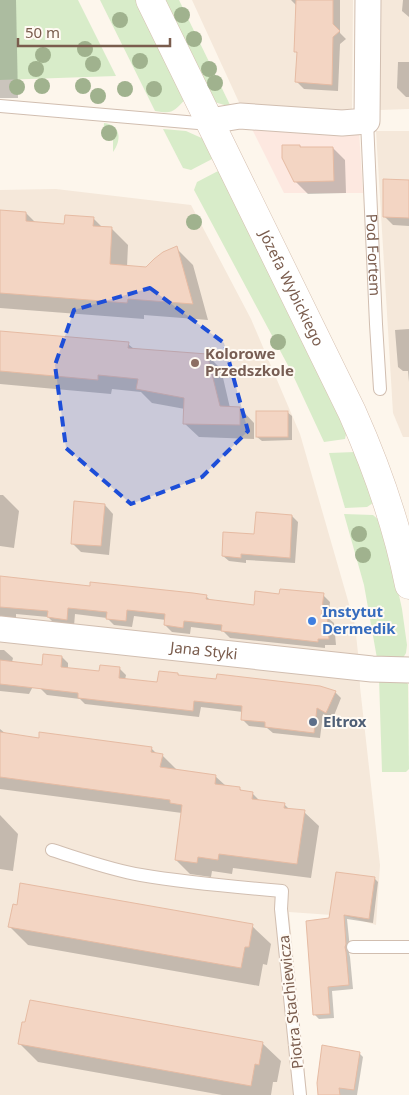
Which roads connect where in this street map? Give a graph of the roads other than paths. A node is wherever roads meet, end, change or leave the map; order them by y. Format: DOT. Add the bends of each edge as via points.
graph roads {
  1 [pos="150,0"];
  2 [pos="368,0"];
  3 [pos="0,106"];
  4 [pos="210,121"];
  5 [pos="367,121"];
  6 [pos="380,389"];
  7 [pos="409,585"];
  8 [pos="0,628"];
  9 [pos="409,670"];
  10 [pos="52,850"];
  11 [pos="409,946"];
  12 [pos="353,947"];
  13 [pos="300,1095"];
  1 -- 4 [label="street, Józefa Wybickiego"];
  2 -- 5 [label="street, Pod Fortem"];
  3 -- 4 [label="lane" via="198,123"];
  4 -- 5 [label="street" via="240,116 342,123"];
  4 -- 7 [label="street, Józefa Wybickiego" via="367,446 390,511"];
  5 -- 6 [label="lane, Pod Fortem"];
  8 -- 9 [label="street, Jana Styki" via="372,669"];
  10 -- 13 [label="lane, Piotra Stachiewicza" via="140,875 282,891 281,909"];
  11 -- 12 [label="lane"];
}
